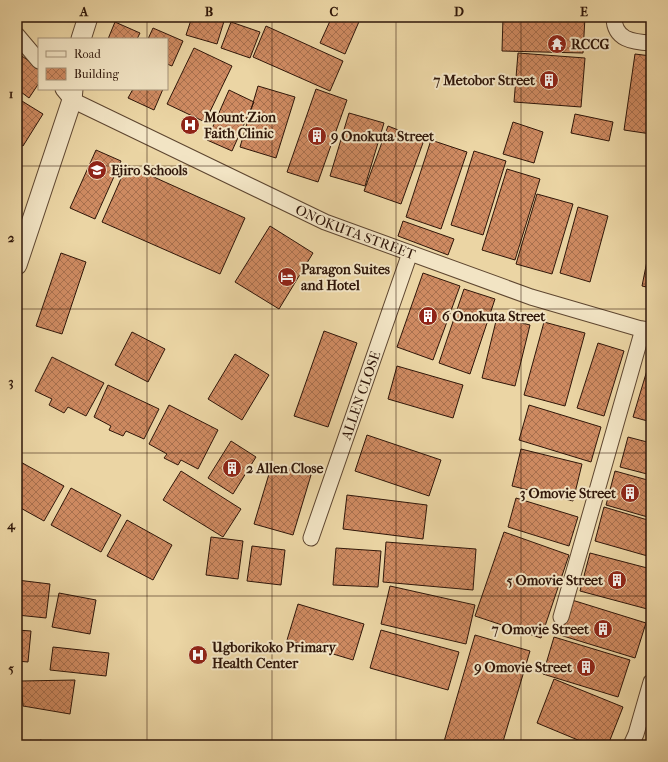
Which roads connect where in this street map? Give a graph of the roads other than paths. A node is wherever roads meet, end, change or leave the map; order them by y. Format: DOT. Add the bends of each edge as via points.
graph roads {
  1 [pos="88,17"];
  2 [pos="614,17"];
  3 [pos="17,35"];
  4 [pos="81,38"];
  5 [pos="651,43"];
  6 [pos="38,60"];
  7 [pos="69,93"];
  8 [pos="410,253"];
  9 [pos="17,265"];
  10 [pos="647,330"];
  11 [pos="311,538"];
  12 [pos="561,617"];
  13 [pos="651,682"];
  14 [pos="631,745"];
  1 -- 4 [label="street"];
  2 -- 5 [label="street" via="614,25 621,36 633,42"];
  3 -- 6 [label="street"];
  7 -- 8 [label="street, ONOKUTA STREET" via="325,222"];
  7 -- 9 [label="street"];
  8 -- 10 [label="street, ONOKUTA STREET" via="531,297"];
  8 -- 11 [label="street, ALLEN CLOSE"];
  10 -- 12 [label="street"];
  13 -- 14 [label="street"];
}
